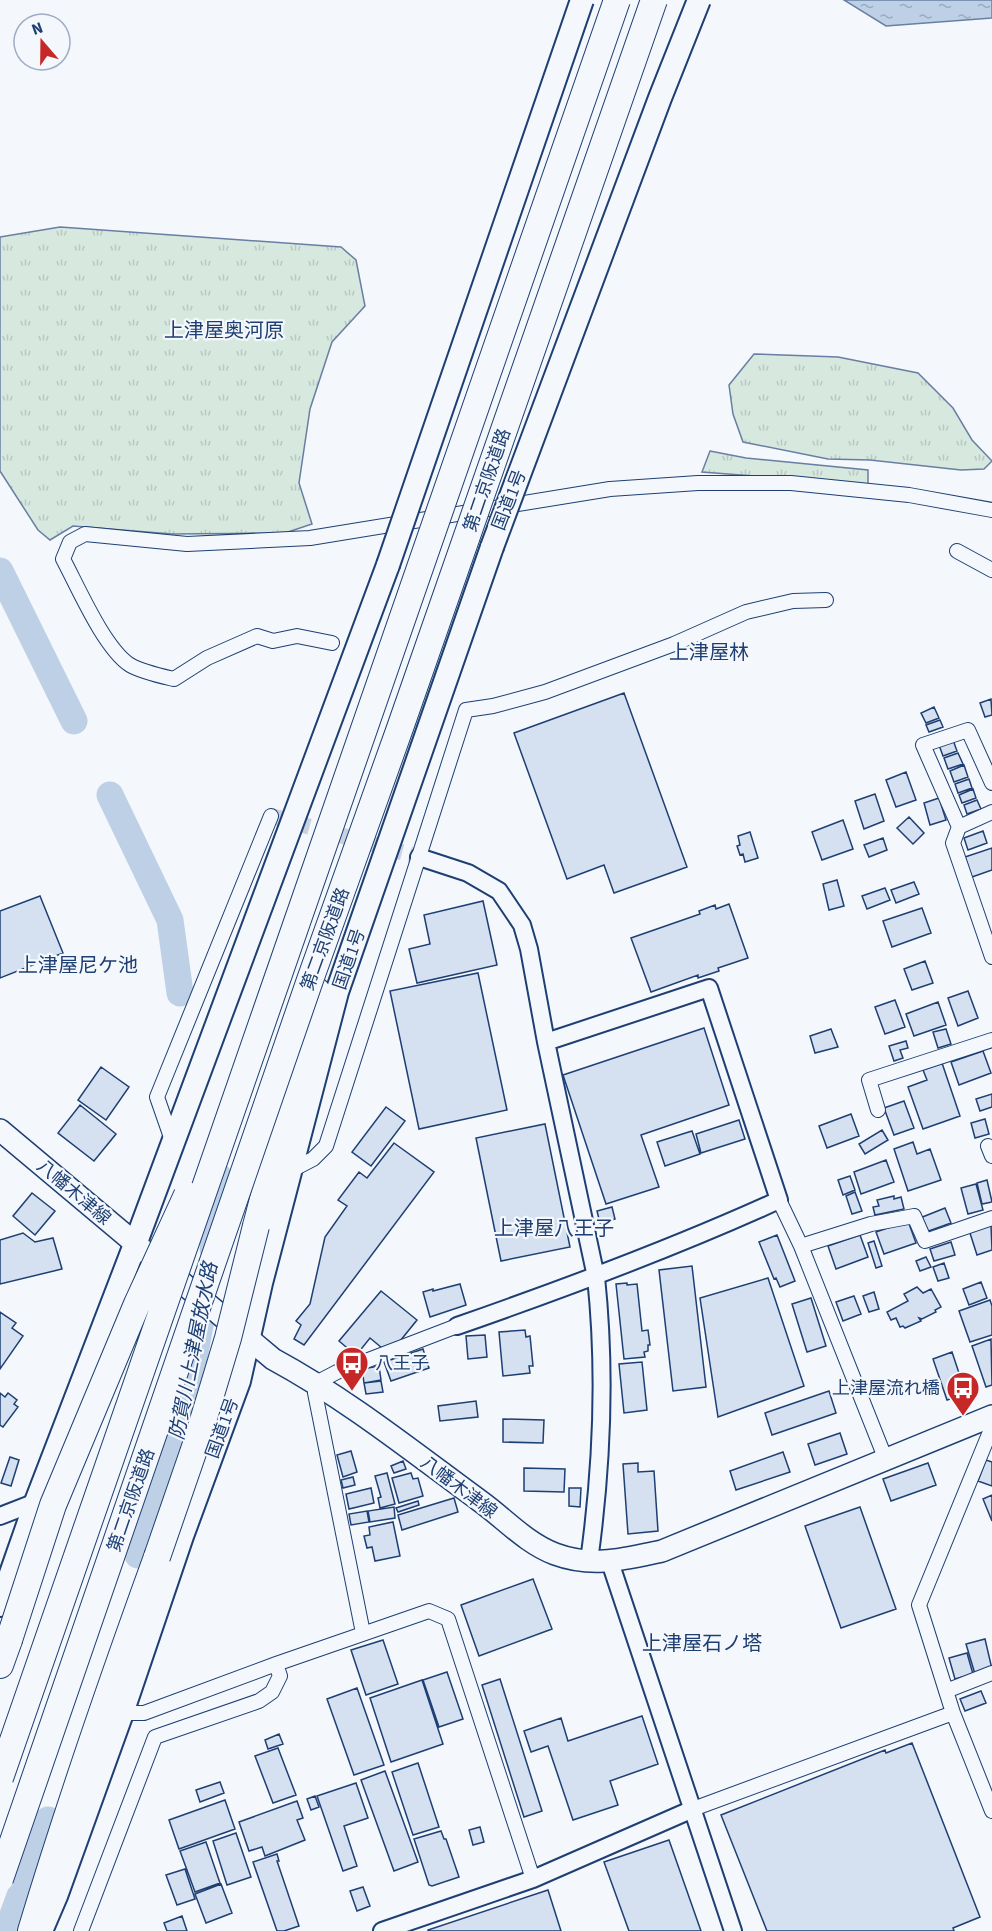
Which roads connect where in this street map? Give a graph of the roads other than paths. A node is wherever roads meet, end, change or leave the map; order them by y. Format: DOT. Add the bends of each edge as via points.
graph roads {
  1 [pos="582,0"];
  2 [pos="617,0"];
  3 [pos="654,0"];
  4 [pos="699,0"];
  5 [pos="992,510"];
  6 [pos="957,551"];
  7 [pos="992,570"];
  8 [pos="826,600"];
  9 [pos="332,643"];
  10 [pos="992,783"];
  11 [pos="992,812"];
  12 [pos="271,816"];
  13 [pos="959,827"];
  14 [pos="323,850"];
  15 [pos="419,857"];
  16 [pos="344,889"];
  17 [pos="992,957"];
  18 [pos="992,1040"];
  19 [pos="546,1042"];
  20 [pos="878,1110"];
  21 [pos="0,1130"];
  22 [pos="173,1143"];
  23 [pos="290,1171"];
  24 [pos="779,1200"];
  25 [pos="992,1218"];
  26 [pos="801,1246"];
  27 [pos="144,1250"];
  28 [pos="597,1277"];
  29 [pos="457,1326"];
  30 [pos="242,1334"];
  31 [pos="316,1383"];
  32 [pos="992,1416"];
  33 [pos="992,1427"];
  34 [pos="886,1460"];
  35 [pos="36,1502"];
  36 [pos="0,1516"];
  37 [pos="599,1562"];
  38 [pos="0,1605"];
  39 [pos="363,1633"];
  40 [pos="276,1664"];
  41 [pos="0,1665"];
  42 [pos="992,1673"];
  43 [pos="946,1691"];
  44 [pos="122,1713"];
  45 [pos="953,1713"];
  46 [pos="0,1778"];
  47 [pos="693,1809"];
  48 [pos="992,1811"];
  49 [pos="0,1879"];
  50 [pos="532,1879"];
  51 [pos="31,1931"];
  52 [pos="41,1931"];
  53 [pos="81,1931"];
  54 [pos="382,1931"];
  55 [pos="734,1931"];
  1 -- 22 [label="highway, bridge" via="388,565"];
  2 -- 14 [label="highway, 第二京阪道路, bridge"];
  3 -- 16 [label="highway, 第二京阪道路, bridge"];
  4 -- 23 [label="highway, 国道1号, bridge" via="492,547 337,992"];
  5 -- 9 [label="street" via="909,495 791,483 698,483 610,489 310,538 187,544 85,534 70,542 63,559 105,638 129,664 164,677 174,679 207,658 257,636 273,641 297,636"];
  6 -- 7 [label="street"];
  8 -- 15 [label="street" via="793,601 746,612 674,645 545,692 466,710"];
  10 -- 13 [label="street" via="968,729 923,745"];
  11 -- 13 [label="street"];
  12 -- 22 [label="street" via="157,1097"];
  13 -- 17 [label="street" via="953,843"];
  14 -- 41 [label="highway, bridge" via="290,924 218,1122 136,1304 53,1505"];
  14 -- 46 [label="highway, 第二京阪道路, bridge"];
  15 -- 19 [label="street" via="483,881 499,891 510,906 522,925 529,949"];
  15 -- 23 [label="street" via="326,1146 313,1159"];
  16 -- 49 [label="highway, 第二京阪道路, bridge"];
  16 -- 51 [label="highway, bridge" via="228,1338 196,1444 101,1713"];
  18 -- 20 [label="street" via="869,1080"];
  19 -- 24 [label="street" via="709,988"];
  19 -- 28 [label="street"];
  21 -- 27 [label="main road, 八幡木津線"];
  22 -- 27 [label="highway"];
  23 -- 30 [label="highway, 国道1号" via="261,1283"];
  24 -- 26 [label="street"];
  24 -- 28 [label="street"];
  25 -- 26 [label="street" via="925,1241 914,1216 871,1224"];
  26 -- 34 [label="street"];
  27 -- 30 [label="main road, 八幡木津線, bridge"];
  27 -- 35 [label="highway"];
  28 -- 29 [label="street"];
  28 -- 37 [label="street" via="601,1418"];
  29 -- 31 [label="street"];
  30 -- 31 [label="main road, 八幡木津線" via="273,1359"];
  30 -- 44 [label="highway, 国道1号" via="239,1381"];
  31 -- 37 [label="main road, 八幡木津線" via="488,1507 519,1534 554,1554"];
  31 -- 39 [label="street"];
  32 -- 34 [label="main road, 八幡木津線"];
  33 -- 43 [label="street" via="919,1605"];
  34 -- 37 [label="main road, 八幡木津線" via="662,1551"];
  35 -- 36 [label="street"];
  35 -- 38 [label="highway"];
  37 -- 47 [label="street"];
  39 -- 40 [label="street"];
  39 -- 50 [label="street" via="429,1611 448,1619"];
  40 -- 44 [label="street" via="144,1713"];
  40 -- 53 [label="street" via="279,1676 272,1692 259,1701 155,1737"];
  42 -- 43 [label="street"];
  43 -- 45 [label="street"];
  44 -- 52 [label="highway, 国道1号"];
  45 -- 47 [label="street"];
  45 -- 48 [label="street"];
  47 -- 50 [label="street"];
  47 -- 55 [label="street"];
  50 -- 54 [label="street"];
}
